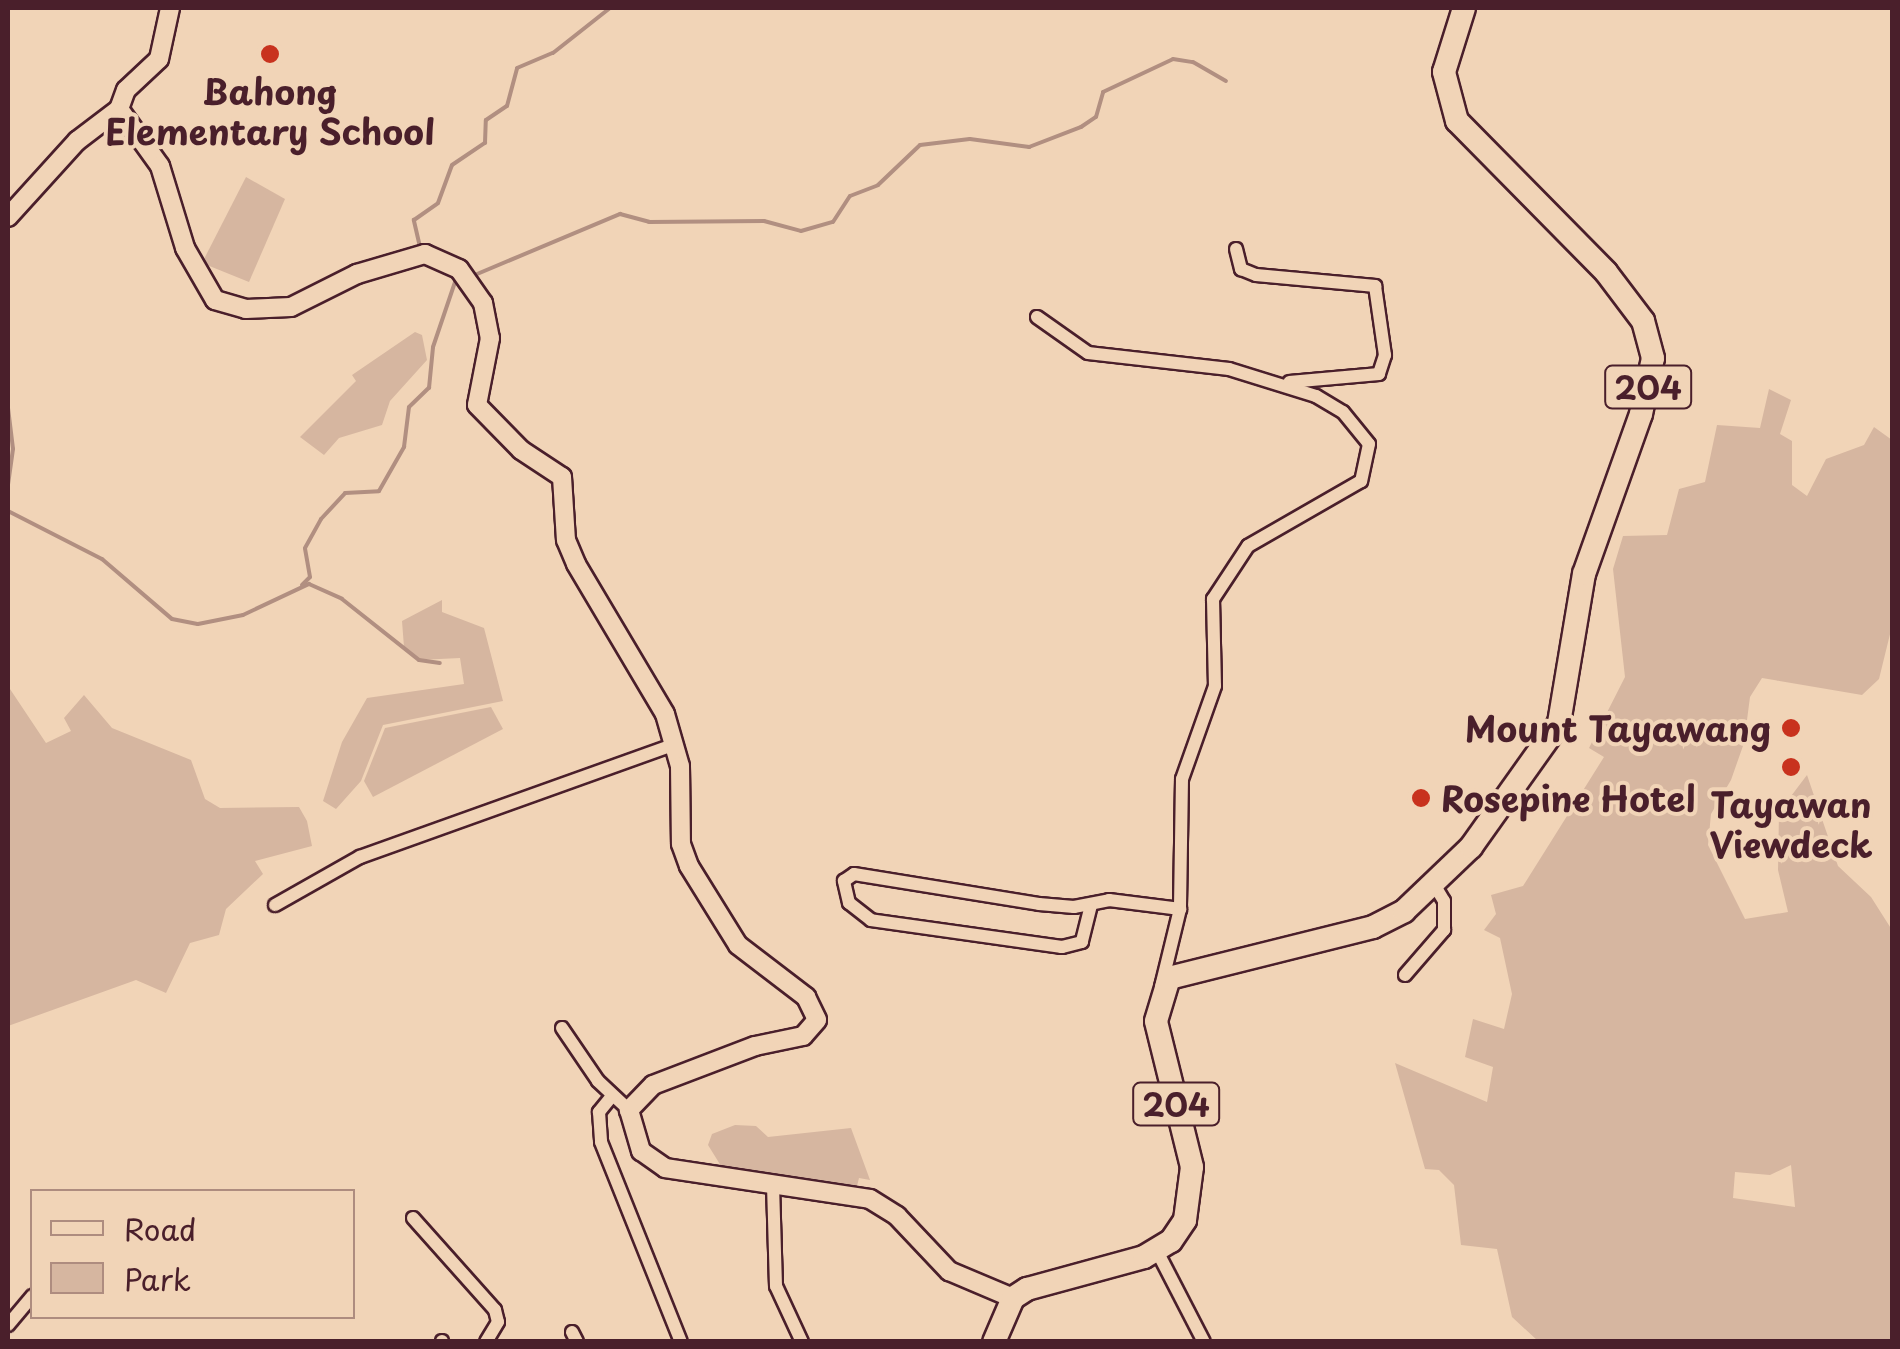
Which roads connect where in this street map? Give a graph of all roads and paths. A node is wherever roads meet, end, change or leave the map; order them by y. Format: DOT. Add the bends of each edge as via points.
graph roads {
  1 [pos="170,8"];
  2 [pos="1464,8"];
  3 [pos="118,109"];
  4 [pos="8,217"];
  5 [pos="1236,249"];
  6 [pos="1037,317"];
  7 [pos="1304,382"];
  8 [pos="1282,383"];
  9 [pos="1316,396"];
  10 [pos="672,745"];
  11 [pos="1432,884"];
  12 [pos="275,905"];
  13 [pos="1092,905"];
  14 [pos="1180,910"];
  15 [pos="1405,975"];
  16 [pos="1161,991"];
  17 [pos="562,1028"];
  18 [pos="612,1096"];
  19 [pos="629,1110"];
  20 [pos="773,1185"];
  21 [pos="412,1218"];
  22 [pos="1157,1251"];
  23 [pos="30,1298"];
  24 [pos="1014,1298"];
  25 [pos="8,1324"];
  26 [pos="486,1342"];
  27 [pos="681,1342"];
  28 [pos="802,1342"];
  29 [pos="994,1342"];
  30 [pos="1204,1342"];
  1 -- 3 [label="street" via="160,59 126,90"];
  2 -- 11 [label="highway, 204" via="1444,72 1458,120 1606,272 1643,321 1653,358 1642,414 1584,574 1559,722 1471,847"];
  3 -- 4 [label="street" via="77,141"];
  3 -- 10 [label="street" via="160,166 199,279 224,304 291,307 357,274 421,256 458,268 482,303 490,338 477,405 521,450 562,477 566,540 608,626 658,697"];
  5 -- 7 [label="street" via="1241,268 1256,275 1375,286 1384,368 1375,376"];
  6 -- 8 [label="street" via="1072,347 1100,357 1229,369"];
  7 -- 8 [label="street"];
  7 -- 9 [label="street"];
  8 -- 9 [label="street"];
  9 -- 14 [label="street" via="1360,429 1369,444 1368,470 1342,494 1248,546 1220,582 1210,616 1215,686 1182,778"];
  10 -- 12 [label="street" via="360,858"];
  10 -- 19 [label="street" via="683,794 681,844 700,888 738,945 806,997 817,1020 803,1036 670,1075"];
  11 -- 15 [label="street" via="1444,901 1444,930"];
  11 -- 16 [label="highway, 204" via="1404,912 1374,927 1206,964 1169,978"];
  13 -- 13 [label="street" via="1039,904 866,875 844,881 849,903 871,920 1062,947 1082,942"];
  13 -- 14 [label="street" via="1110,900"];
  14 -- 16 [label="street"];
  16 -- 22 [label="highway, 204" via="1156,1021 1193,1189 1180,1230"];
  17 -- 18 [label="street"];
  18 -- 19 [label="street"];
  18 -- 27 [label="street" via="600,1112 601,1142"];
  19 -- 20 [label="street" via="652,1163"];
  20 -- 24 [label="street" via="870,1199 897,1216 949,1272"];
  20 -- 28 [label="street" via="776,1286"];
  21 -- 26 [label="street" via="495,1310 498,1322"];
  22 -- 24 [label="highway"];
  22 -- 30 [label="street"];
  23 -- 25 [label="street"];
  24 -- 29 [label="highway"];
}
